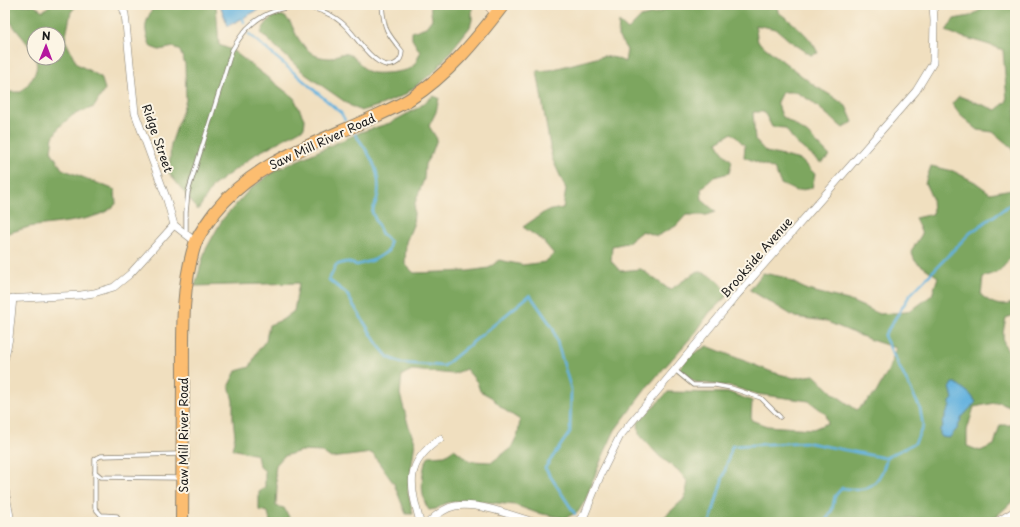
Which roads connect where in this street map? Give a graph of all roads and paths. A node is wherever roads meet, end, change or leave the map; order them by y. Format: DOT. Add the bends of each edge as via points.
graph roads {
  1 [pos="122,5"];
  2 [pos="382,5"];
  3 [pos="488,5"];
  4 [pos="933,5"];
  5 [pos="500,10"];
  6 [pos="174,225"];
  7 [pos="186,234"];
  8 [pos="196,242"];
  9 [pos="13,298"];
  10 [pos="5,299"];
  11 [pos="5,356"];
  12 [pos="674,370"];
  13 [pos="780,417"];
  14 [pos="440,439"];
  15 [pos="183,454"];
  16 [pos="95,472"];
  17 [pos="182,478"];
  18 [pos="5,490"];
  19 [pos="1015,511"];
  20 [pos="11,522"];
  21 [pos="118,522"];
  22 [pos="182,522"];
  23 [pos="420,522"];
  24 [pos="429,522"];
  25 [pos="533,522"];
  26 [pos="577,522"];
  27 [pos="997,522"];
  1 -- 6 [label="street, Ridge Street" via="135,113 168,200"];
  2 -- 7 [label="lane" via="384,24 390,37 402,50 402,57 397,63 389,65 379,63 368,53 342,22 325,12 307,7 289,7 270,13 243,33 232,50 188,192"];
  3 -- 5 [label="street"];
  4 -- 12 [label="street, Brookside Avenue" via="933,63 916,91 737,294"];
  5 -- 8 [label="highway, Saw Mill River Road" via="459,57 410,99 285,156 244,182 226,199"];
  6 -- 7 [label="street"];
  6 -- 9 [label="street" via="130,274 114,287 81,295"];
  7 -- 8 [label="street"];
  8 -- 15 [label="highway, Saw Mill River Road" via="185,292"];
  9 -- 10 [label="street"];
  9 -- 11 [label="street"];
  12 -- 13 [label="lane" via="693,385 731,388 761,398"];
  12 -- 26 [label="street, Brookside Avenue" via="620,436 585,514"];
  14 -- 23 [label="street" via="420,456 413,471 412,494"];
  15 -- 16 [label="lane" via="101,456 95,460"];
  15 -- 17 [label="highway, Saw Mill River Road"];
  16 -- 17 [label="lane" via="101,477"];
  16 -- 21 [label="lane" via="95,508 101,515 117,516"];
  17 -- 22 [label="highway, Saw Mill River Road"];
  18 -- 20 [label="street"];
  19 -- 27 [label="street"];
  24 -- 25 [label="street" via="442,511 454,506 495,510"];
}
